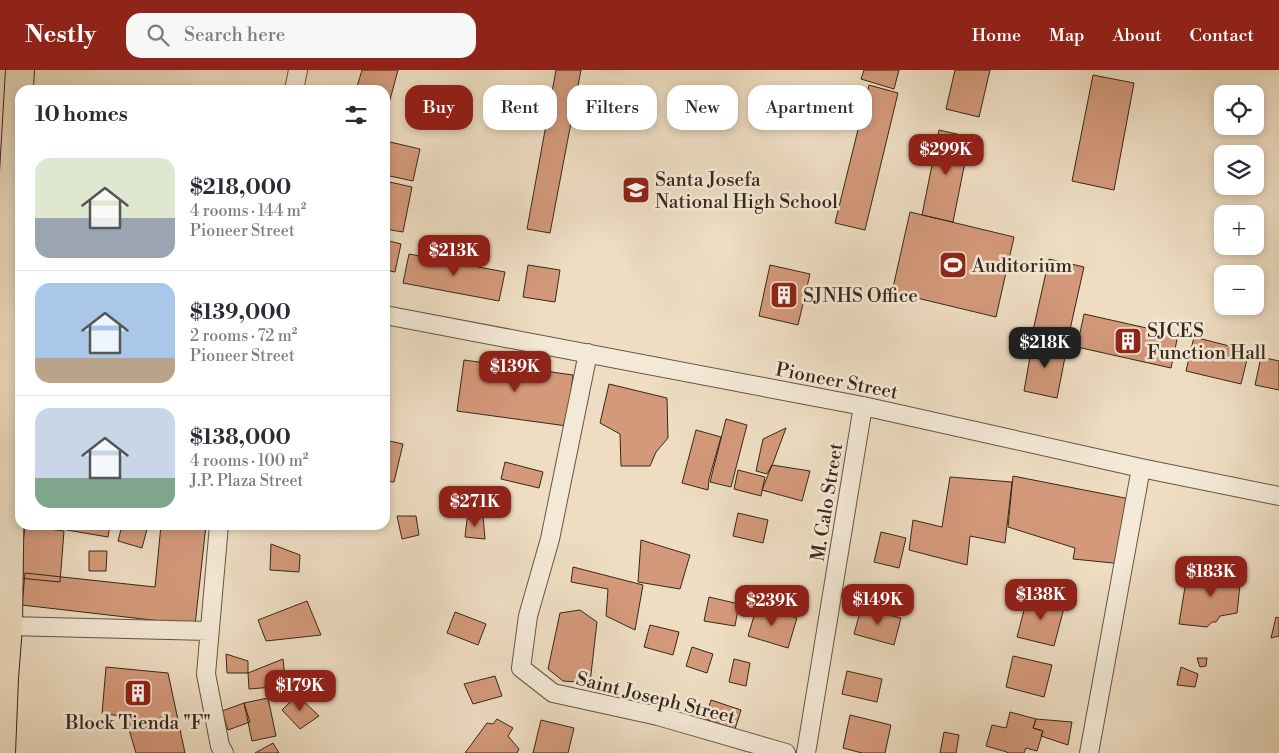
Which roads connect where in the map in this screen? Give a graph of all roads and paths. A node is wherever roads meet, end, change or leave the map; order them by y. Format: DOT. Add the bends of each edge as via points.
graph roads {
  1 [pos="20,70"];
  2 [pos="298,70"];
  3 [pos="19,85"];
  4 [pos="295,85"];
  5 [pos="15,125"];
  6 [pos="6,224"];
  7 [pos="15,249"];
  8 [pos="15,280"];
  9 [pos="390,316"];
  10 [pos="588,353"];
  11 [pos="863,406"];
  12 [pos="1141,468"];
  13 [pos="1279,496"];
  14 [pos="218,530"];
  15 [pos="4,582"];
  16 [pos="8,626"];
  17 [pos="209,631"];
  18 [pos="1,753"];
  19 [pos="224,753"];
  20 [pos="786,753"];
  21 [pos="806,753"];
  22 [pos="1089,753"];
  1 -- 3 [label="main road"];
  2 -- 4 [label="street"];
  5 -- 6 [label="main road"];
  6 -- 7 [label="main road"];
  8 -- 15 [label="main road"];
  9 -- 10 [label="street, Pioneer Street"];
  10 -- 11 [label="street, Pioneer Street"];
  10 -- 20 [label="street, Saint Joseph Street" via="550,539 528,616 521,668 553,693 658,716"];
  11 -- 12 [label="street, Pioneer Street"];
  11 -- 21 [label="street, M. Calo Street"];
  12 -- 13 [label="street, Pioneer Street"];
  12 -- 22 [label="street"];
  14 -- 17 [label="street"];
  15 -- 16 [label="main road"];
  16 -- 17 [label="street"];
  16 -- 18 [label="main road"];
  17 -- 19 [label="street" via="206,674"];
}
